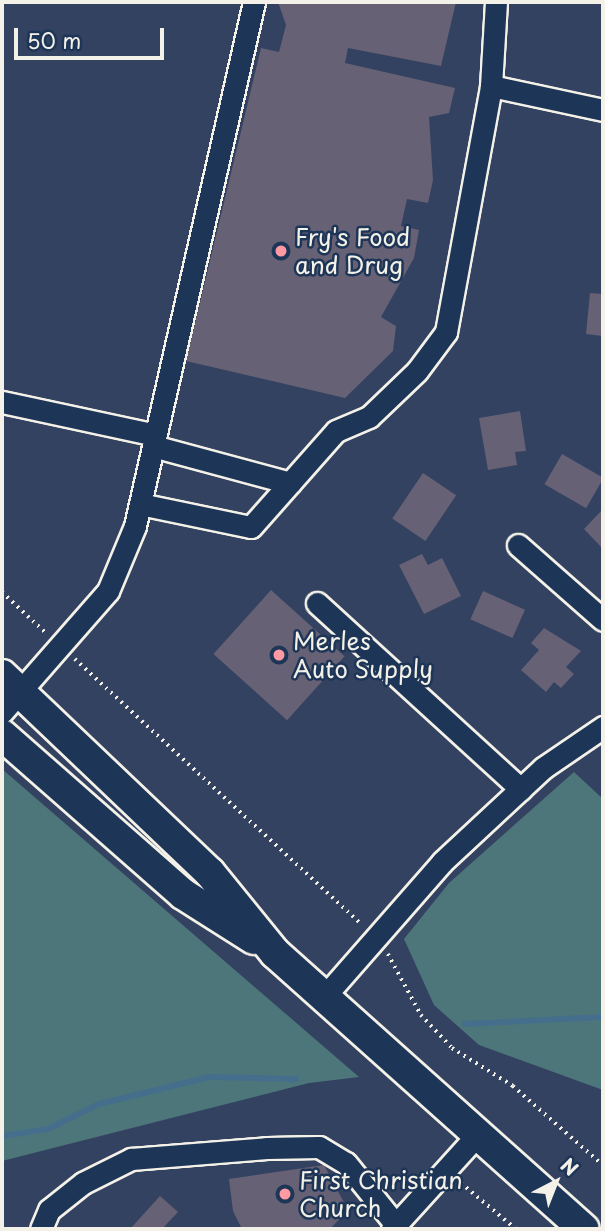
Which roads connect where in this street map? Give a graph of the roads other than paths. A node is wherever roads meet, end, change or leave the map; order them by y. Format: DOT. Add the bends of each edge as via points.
graph roads {
  1 [pos="254,2"];
  2 [pos="496,2"];
  3 [pos="491,86"];
  4 [pos="603,110"];
  5 [pos="2,402"];
  6 [pos="155,440"];
  7 [pos="290,483"];
  8 [pos="140,504"];
  9 [pos="518,545"];
  10 [pos="317,603"];
  11 [pos="603,620"];
  12 [pos="8,693"];
  13 [pos="603,727"];
  14 [pos="2,736"];
  15 [pos="521,789"];
  16 [pos="275,953"];
  17 [pos="324,997"];
  18 [pos="478,1134"];
  19 [pos="394,1227"];
  20 [pos="41,1229"];
  21 [pos="584,1229"];
  1 -- 6 [label="street"];
  2 -- 3 [label="street"];
  3 -- 4 [label="street"];
  3 -- 7 [label="street" via="446,332 417,371 369,417 336,431"];
  5 -- 6 [label="street"];
  6 -- 7 [label="street"];
  6 -- 8 [label="street"];
  7 -- 8 [label="street" via="251,527"];
  8 -- 12 [label="street" via="108,590 60,645"];
  9 -- 11 [label="street"];
  10 -- 15 [label="street"];
  12 -- 16 [label="highway" via="210,873"];
  13 -- 15 [label="street"];
  14 -- 16 [label="highway" via="183,894"];
  15 -- 17 [label="street" via="442,862"];
  16 -- 17 [label="highway"];
  17 -- 18 [label="highway"];
  18 -- 19 [label="street"];
  18 -- 21 [label="highway"];
  19 -- 20 [label="street" via="346,1163 319,1147 131,1159 74,1190 49,1210"];
}
